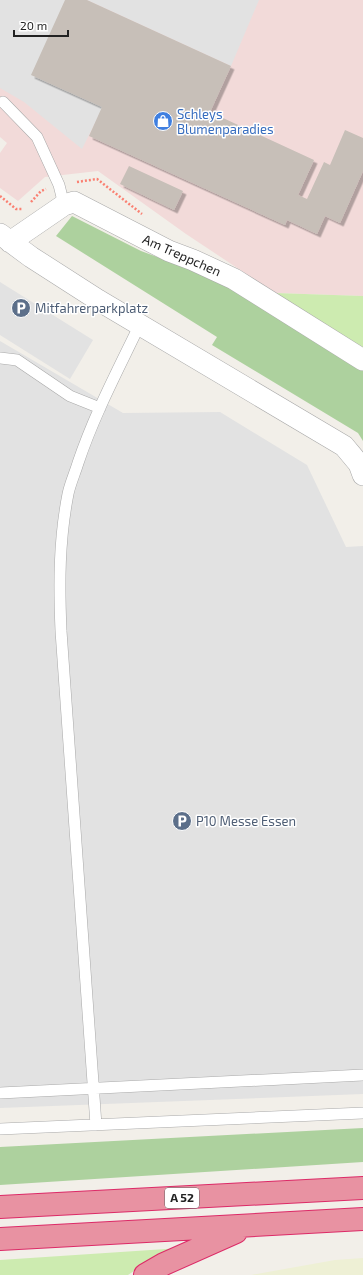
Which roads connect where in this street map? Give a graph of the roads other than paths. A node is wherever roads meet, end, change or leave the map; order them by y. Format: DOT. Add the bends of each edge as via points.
graph roads {
  1 [pos="3,102"];
  2 [pos="64,205"];
  3 [pos="5,238"];
  4 [pos="140,324"];
  5 [pos="0,358"];
  6 [pos="363,360"];
  7 [pos="100,408"];
  8 [pos="363,475"];
  9 [pos="363,1075"];
  10 [pos="93,1088"];
  11 [pos="0,1093"];
  12 [pos="363,1113"];
  13 [pos="96,1125"];
  14 [pos="0,1129"];
  15 [pos="363,1188"];
  16 [pos="0,1207"];
  17 [pos="363,1219"];
  18 [pos="248,1227"];
  19 [pos="0,1239"];
  20 [pos="145,1275"];
  1 -- 2 [label="lane" via="37,137 59,185"];
  2 -- 3 [label="street"];
  2 -- 6 [label="street, Am Treppchen" via="74,202 169,251 234,279"];
  3 -- 4 [label="street" via="55,273"];
  4 -- 7 [label="lane"];
  4 -- 8 [label="street" via="344,446 359,464"];
  5 -- 7 [label="lane" via="16,360 70,396"];
  7 -- 10 [label="lane" via="68,493 60,539 59,585"];
  9 -- 10 [label="lane"];
  10 -- 11 [label="lane"];
  10 -- 13 [label="lane"];
  12 -- 13 [label="lane"];
  13 -- 14 [label="lane"];
  15 -- 16 [label="highway, A 52"];
  17 -- 18 [label="highway"];
  18 -- 19 [label="highway"];
  18 -- 20 [label="highway"];
}
